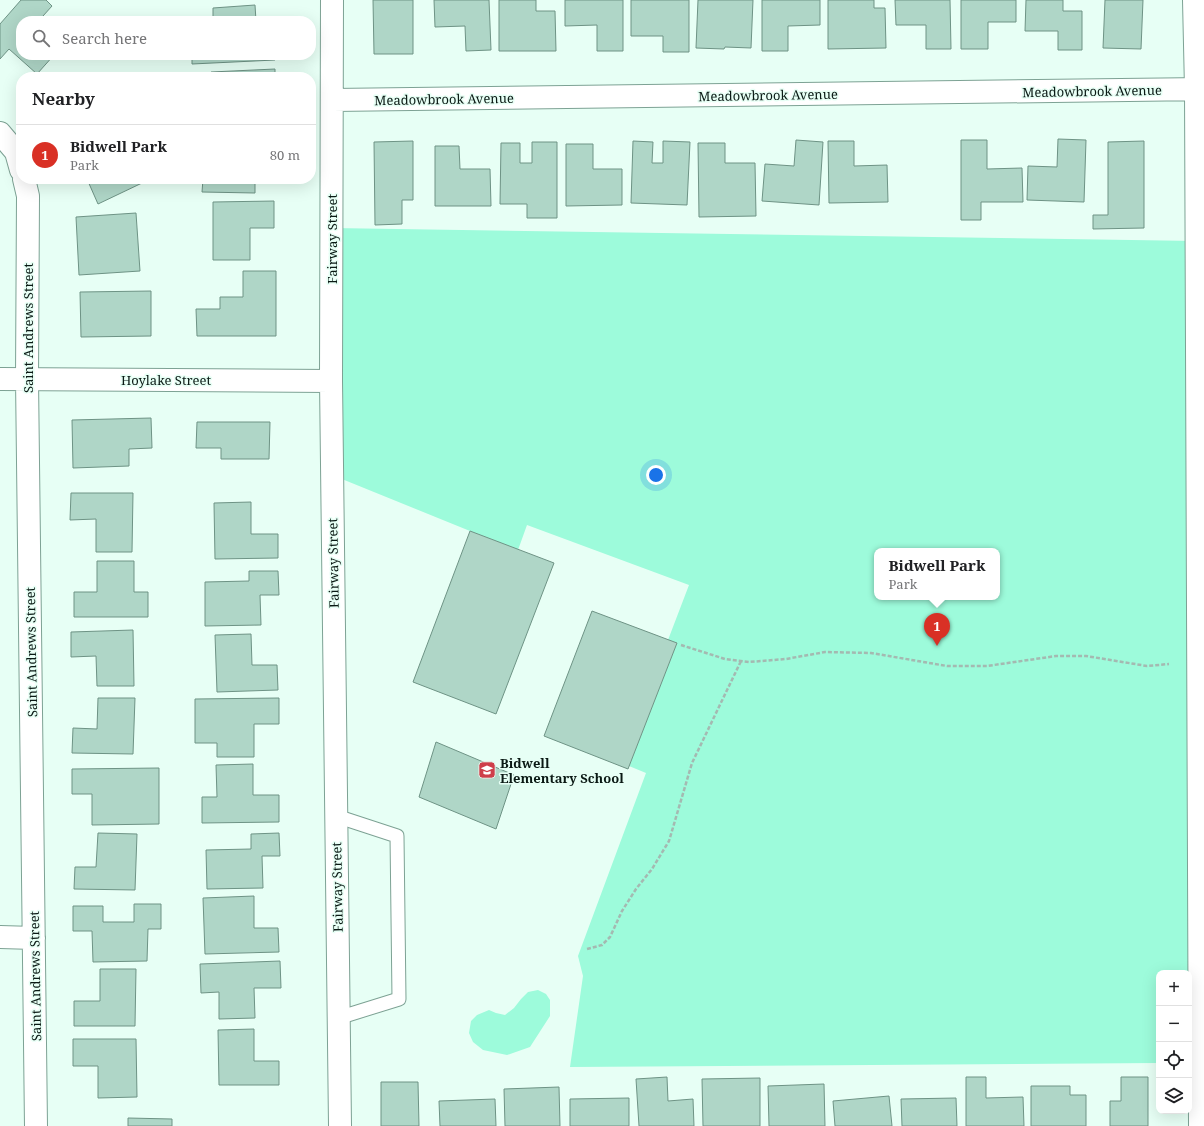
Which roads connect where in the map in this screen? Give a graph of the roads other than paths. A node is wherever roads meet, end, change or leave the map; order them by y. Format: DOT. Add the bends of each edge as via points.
graph roads {
  1 [pos="332,0"];
  2 [pos="1194,0"];
  3 [pos="1200,89"];
  4 [pos="333,100"];
  5 [pos="0,133"];
  6 [pos="16,152"];
  7 [pos="25,184"];
  8 [pos="1201,369"];
  9 [pos="0,379"];
  10 [pos="28,379"];
  11 [pos="331,381"];
  12 [pos="1201,648"];
  13 [pos="336,816"];
  14 [pos="1202,925"];
  15 [pos="0,937"];
  16 [pos="34,938"];
  17 [pos="338,1018"];
  18 [pos="36,1126"];
  19 [pos="340,1126"];
  20 [pos="1200,1126"];
  1 -- 4 [label="street, Fairway Street"];
  2 -- 3 [label="street"];
  3 -- 4 [label="street, Meadowbrook Avenue"];
  3 -- 8 [label="street"];
  4 -- 11 [label="street, Fairway Street"];
  5 -- 6 [label="street"];
  7 -- 10 [label="street, Saint Andrews Street" via="28,196"];
  8 -- 12 [label="street"];
  9 -- 10 [label="street, Hoylake Street"];
  10 -- 11 [label="street, Hoylake Street"];
  10 -- 16 [label="street, Saint Andrews Street"];
  11 -- 13 [label="street, Fairway Street"];
  12 -- 14 [label="street"];
  13 -- 17 [label="street, Fairway Street"];
  13 -- 17 [label="lane" via="397,836 399,999"];
  14 -- 20 [label="street"];
  15 -- 16 [label="street"];
  16 -- 18 [label="street, Saint Andrews Street"];
  17 -- 19 [label="street, Fairway Street"];
}
